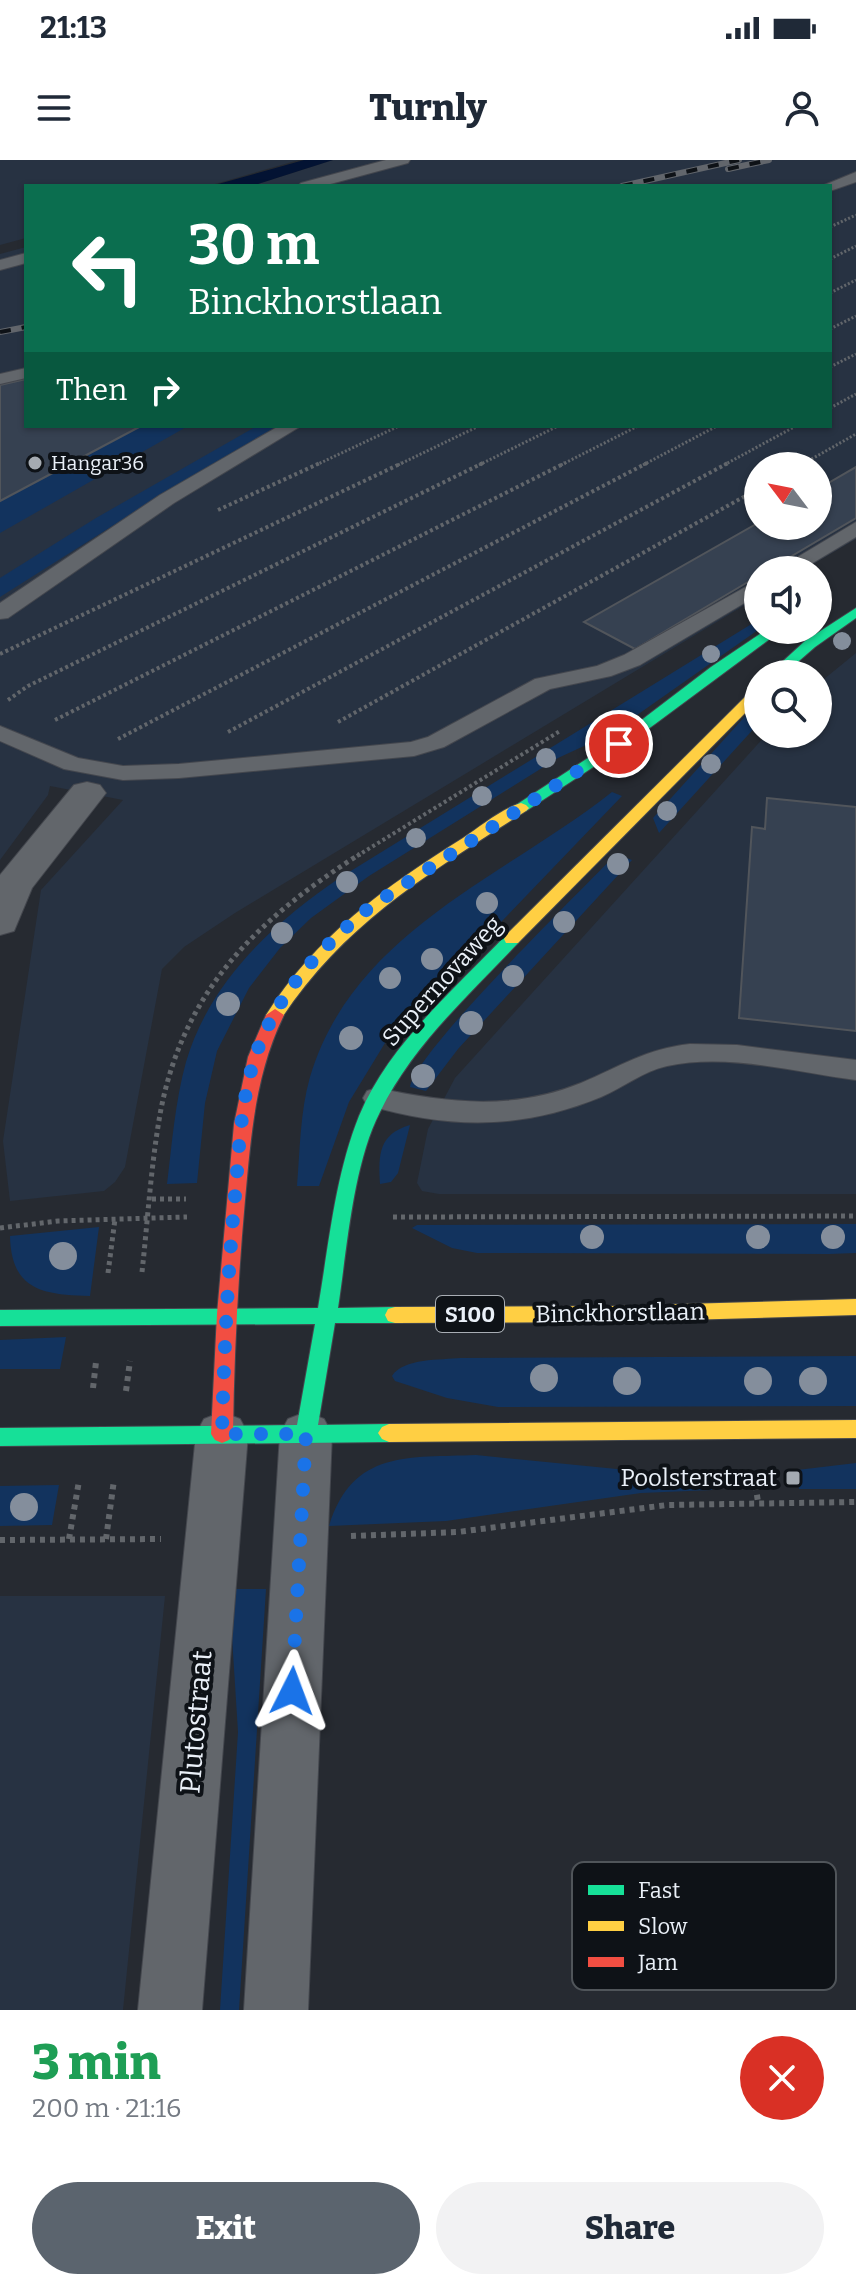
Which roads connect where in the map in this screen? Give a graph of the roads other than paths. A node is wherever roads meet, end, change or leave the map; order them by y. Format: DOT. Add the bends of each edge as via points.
graph roads {
  1 [pos="403,160"];
  2 [pos="856,177"];
  3 [pos="313,184"];
  4 [pos="832,185"];
  5 [pos="24,259"];
  6 [pos="0,265"];
  7 [pos="24,373"];
  8 [pos="0,379"];
  9 [pos="289,428"];
  10 [pos="856,528"];
  11 [pos="809,556"];
  12 [pos="744,594"];
  13 [pos="856,612"];
  14 [pos="0,613"];
  15 [pos="754,644"];
  16 [pos="792,660"];
  17 [pos="744,706"];
  18 [pos="0,733"];
  19 [pos="87,776"];
  20 [pos="0,922"];
  21 [pos="856,1070"];
  22 [pos="377,1098"];
  23 [pos="856,1307"];
  24 [pos="327,1315"];
  25 [pos="225,1316"];
  26 [pos="0,1318"];
  27 [pos="856,1429"];
  28 [pos="222,1434"];
  29 [pos="306,1434"];
  30 [pos="0,1437"];
  31 [pos="170,2010"];
  32 [pos="276,2010"];
  1 -- 3 [label="lane"];
  2 -- 4 [label="lane"];
  5 -- 6 [label="lane"];
  7 -- 8 [label="lane"];
  9 -- 14 [label="lane" via="142,516"];
  10 -- 11 [label="lane"];
  12 -- 19 [label="lane" via="632,660 543,684 425,746"];
  13 -- 16 [label="main road"];
  15 -- 25 [label="main road" via="619,744 370,907 305,969 269,1024 247,1088"];
  17 -- 22 [label="main road, Supernovaweg" via="435,1020"];
  18 -- 19 [label="lane"];
  19 -- 20 [label="street" via="13,885"];
  21 -- 22 [label="lane" via="686,1053 651,1060 562,1103 517,1114 458,1114"];
  22 -- 24 [label="main road, Supernovaweg" via="351,1171"];
  23 -- 24 [label="main road, Binckhorstlaan / S100"];
  24 -- 25 [label="main road, Binckhorstlaan / S100"];
  24 -- 29 [label="main road, Supernovaweg"];
  25 -- 26 [label="main road, Binckhorstlaan / S100"];
  25 -- 28 [label="main road"];
  27 -- 29 [label="main road"];
  28 -- 29 [label="main road"];
  28 -- 30 [label="main road"];
  28 -- 31 [label="street, Plutostraat"];
  29 -- 32 [label="street"];
}
